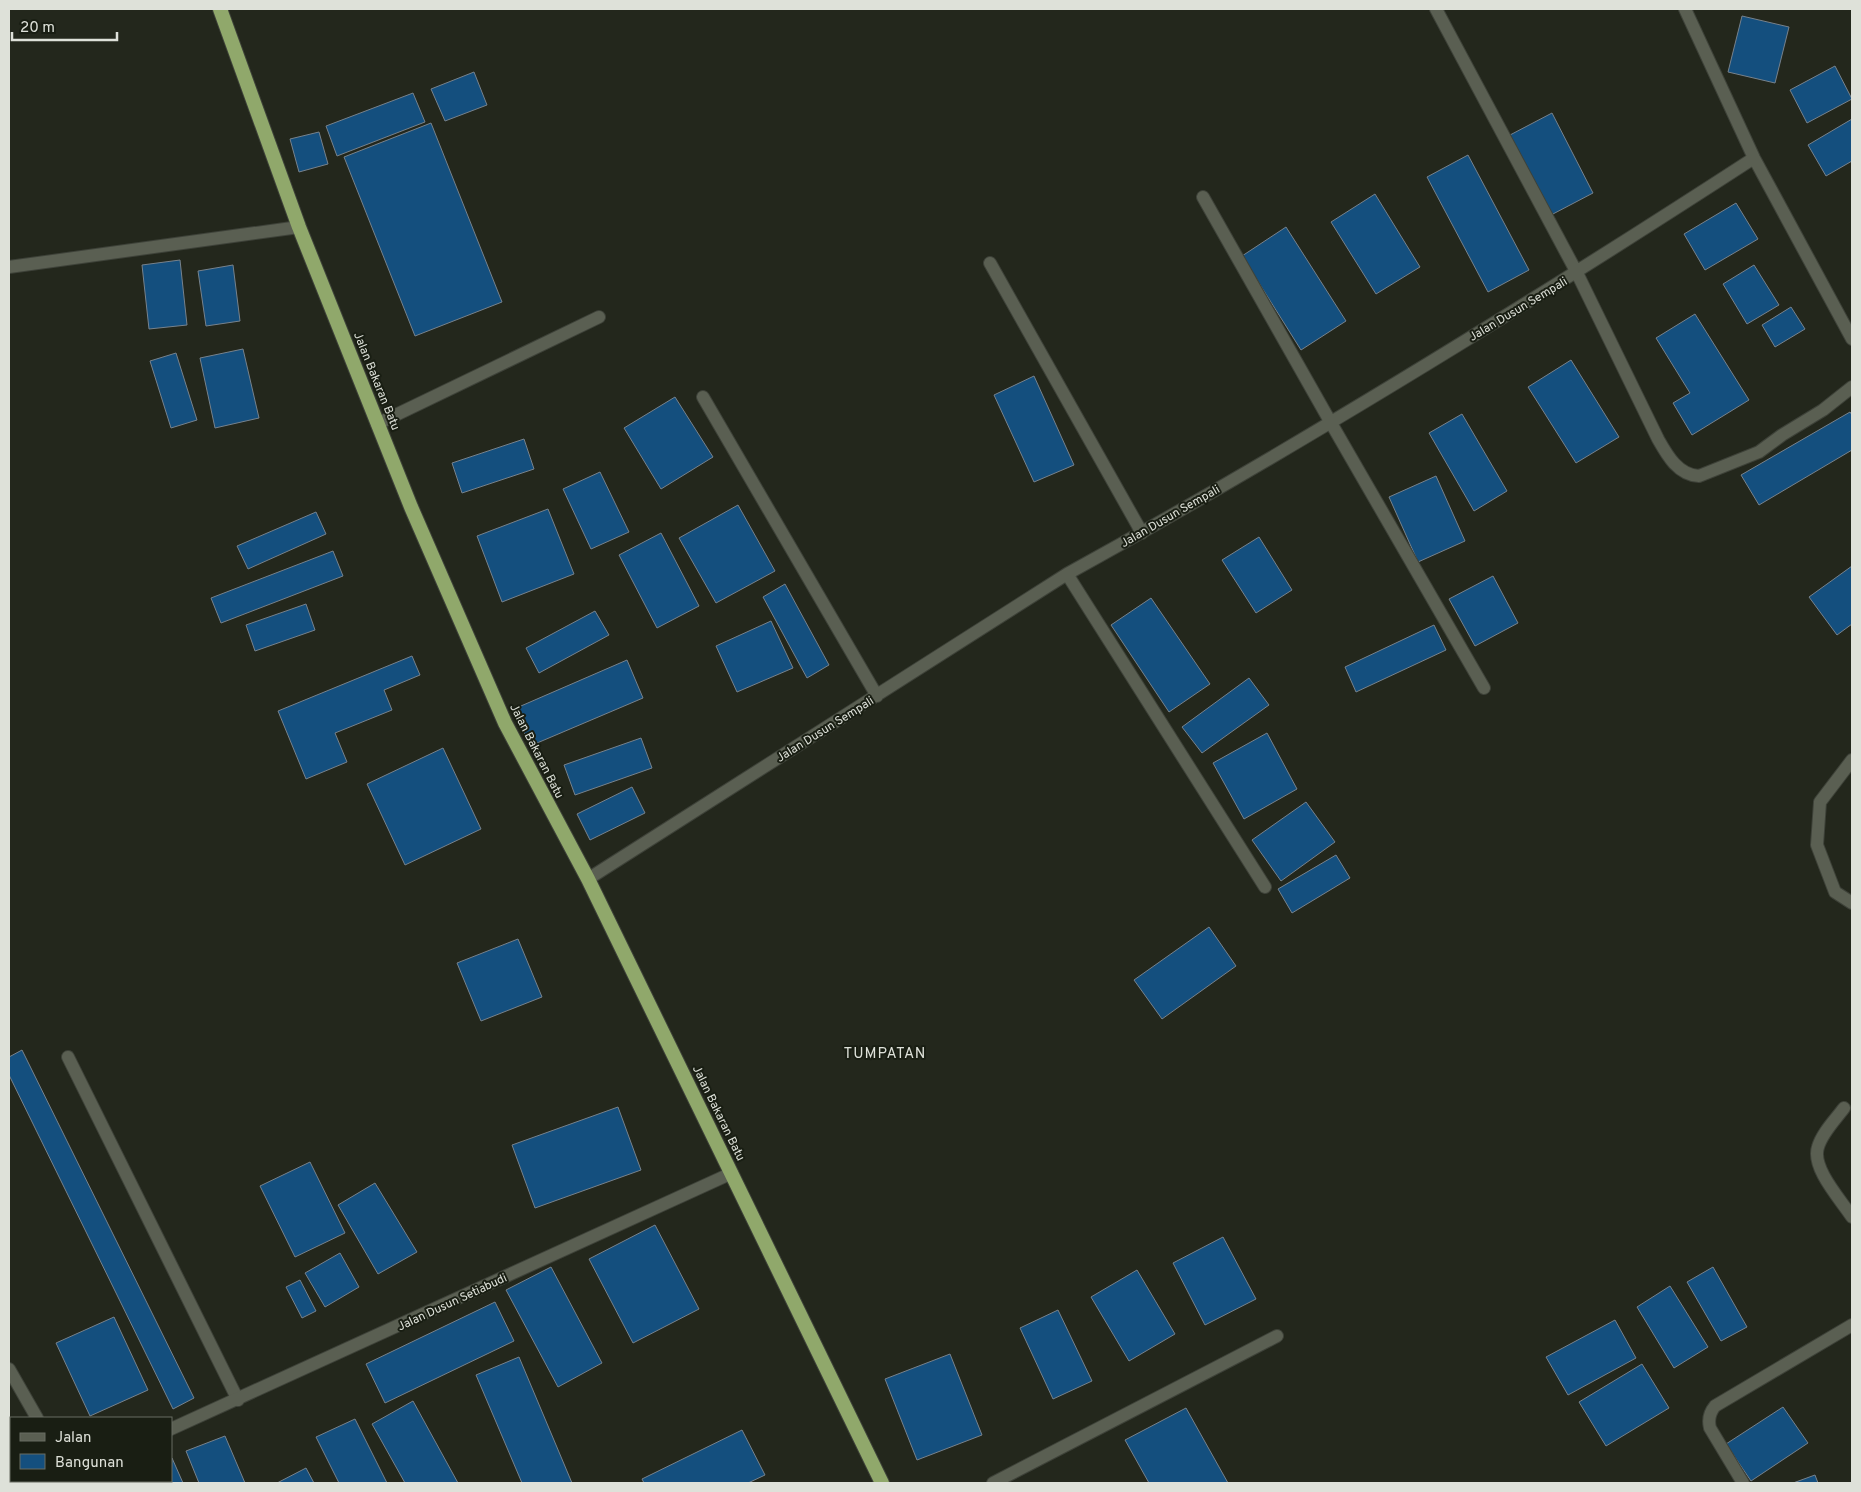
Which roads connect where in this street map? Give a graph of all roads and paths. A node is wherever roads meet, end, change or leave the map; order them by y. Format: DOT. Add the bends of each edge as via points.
graph roads {
  1 [pos="220,9"];
  2 [pos="1436,9"];
  3 [pos="1685,9"];
  4 [pos="1754,158"];
  5 [pos="1204,197"];
  6 [pos="299,227"];
  7 [pos="990,263"];
  8 [pos="9,267"];
  9 [pos="1577,273"];
  10 [pos="599,316"];
  11 [pos="1852,339"];
  12 [pos="1852,387"];
  13 [pos="703,397"];
  14 [pos="1331,422"];
  15 [pos="377,424"];
  16 [pos="1142,532"];
  17 [pos="1067,574"];
  18 [pos="1484,688"];
  19 [pos="877,696"];
  20 [pos="1852,760"];
  21 [pos="588,879"];
  22 [pos="1265,887"];
  23 [pos="1852,903"];
  24 [pos="68,1057"];
  25 [pos="1844,1108"];
  26 [pos="732,1173"];
  27 [pos="1852,1217"];
  28 [pos="1852,1325"];
  29 [pos="1277,1336"];
  30 [pos="9,1369"];
  31 [pos="238,1400"];
  32 [pos="36,1417"];
  33 [pos="172,1429"];
  34 [pos="882,1483"];
  35 [pos="993,1483"];
  36 [pos="1743,1483"];
  1 -- 6 [label="highway, Jalan Bakaran Batu"];
  2 -- 9 [label="street"];
  3 -- 4 [label="street"];
  4 -- 9 [label="street, Jalan Dusun Sempali"];
  4 -- 11 [label="street"];
  5 -- 14 [label="street"];
  6 -- 8 [label="street"];
  6 -- 15 [label="highway, Jalan Bakaran Batu"];
  7 -- 16 [label="street"];
  9 -- 12 [label="street" via="1658,439 1667,455 1690,476 1699,476 1760,452"];
  9 -- 14 [label="street, Jalan Dusun Sempali"];
  10 -- 15 [label="street"];
  13 -- 19 [label="street"];
  14 -- 16 [label="street, Jalan Dusun Sempali"];
  14 -- 18 [label="street"];
  15 -- 21 [label="highway, Jalan Bakaran Batu" via="505,723"];
  16 -- 17 [label="street, Jalan Dusun Sempali"];
  17 -- 19 [label="street, Jalan Dusun Sempali"];
  17 -- 22 [label="street"];
  19 -- 21 [label="street, Jalan Dusun Sempali"];
  20 -- 23 [label="street" via="1820,802 1817,845 1835,892"];
  21 -- 26 [label="highway, Jalan Bakaran Batu"];
  24 -- 31 [label="street"];
  25 -- 27 [label="street" via="1822,1138 1817,1159 1821,1171"];
  26 -- 31 [label="street, Jalan Dusun Setiabudi"];
  26 -- 34 [label="highway, Jalan Bakaran Batu"];
  28 -- 36 [label="street" via="1712,1409 1710,1428"];
  29 -- 35 [label="street"];
  30 -- 32 [label="street"];
  31 -- 33 [label="street, Jalan Dusun Setiabudi"];
}
